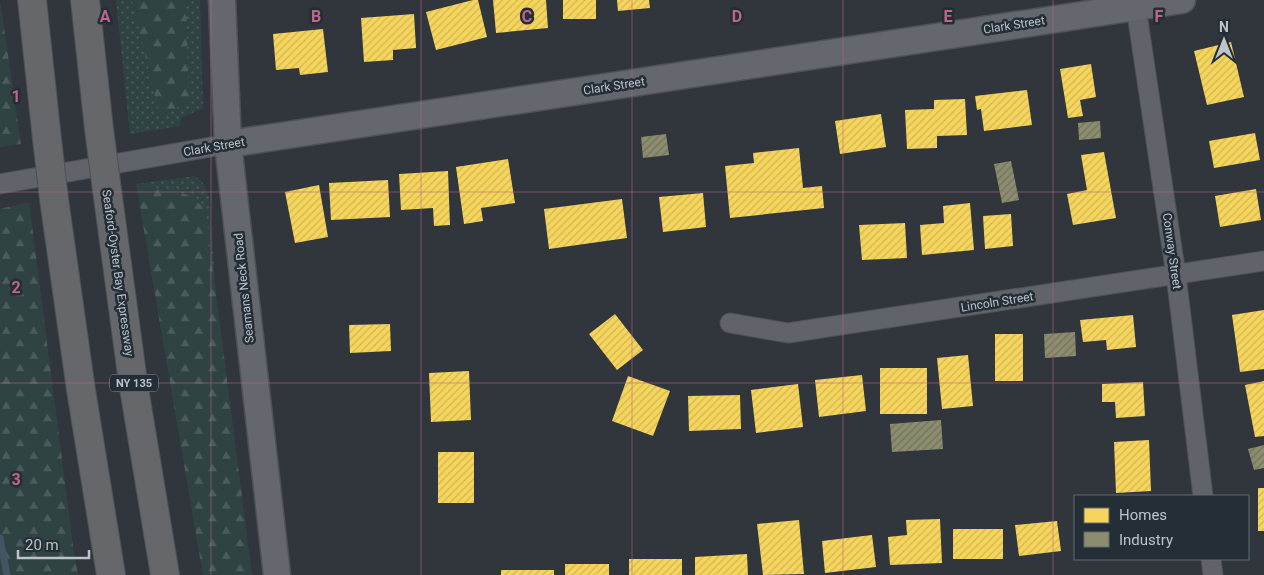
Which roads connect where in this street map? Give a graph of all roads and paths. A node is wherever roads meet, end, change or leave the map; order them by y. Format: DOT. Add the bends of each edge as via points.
graph roads {
  1 [pos="32,0"];
  2 [pos="85,0"];
  3 [pos="222,0"];
  4 [pos="1182,0"];
  5 [pos="1136,7"];
  6 [pos="228,144"];
  7 [pos="0,184"];
  8 [pos="51,188"];
  9 [pos="1264,262"];
  10 [pos="1176,275"];
  11 [pos="730,323"];
  12 [pos="1203,495"];
  13 [pos="1211,560"];
  14 [pos="111,575"];
  15 [pos="165,575"];
  16 [pos="277,575"];
  17 [pos="1213,575"];
  1 -- 8 [label="highway, bridge"];
  2 -- 15 [label="highway, Seaford-Oyster Bay Expressway / NY 135, bridge" via="133,382"];
  3 -- 6 [label="street, Seamans Neck Road"];
  4 -- 5 [label="street, Clark Street"];
  5 -- 6 [label="street, Clark Street"];
  5 -- 10 [label="street, Conway Street"];
  6 -- 8 [label="street, Clark Street"];
  6 -- 16 [label="street, Seamans Neck Road"];
  7 -- 8 [label="street, Clark Street"];
  8 -- 14 [label="highway"];
  9 -- 10 [label="street, Lincoln Street"];
  10 -- 11 [label="street, Lincoln Street" via="788,333"];
  10 -- 12 [label="street, Conway Street"];
  13 -- 17 [label="street"];
}
